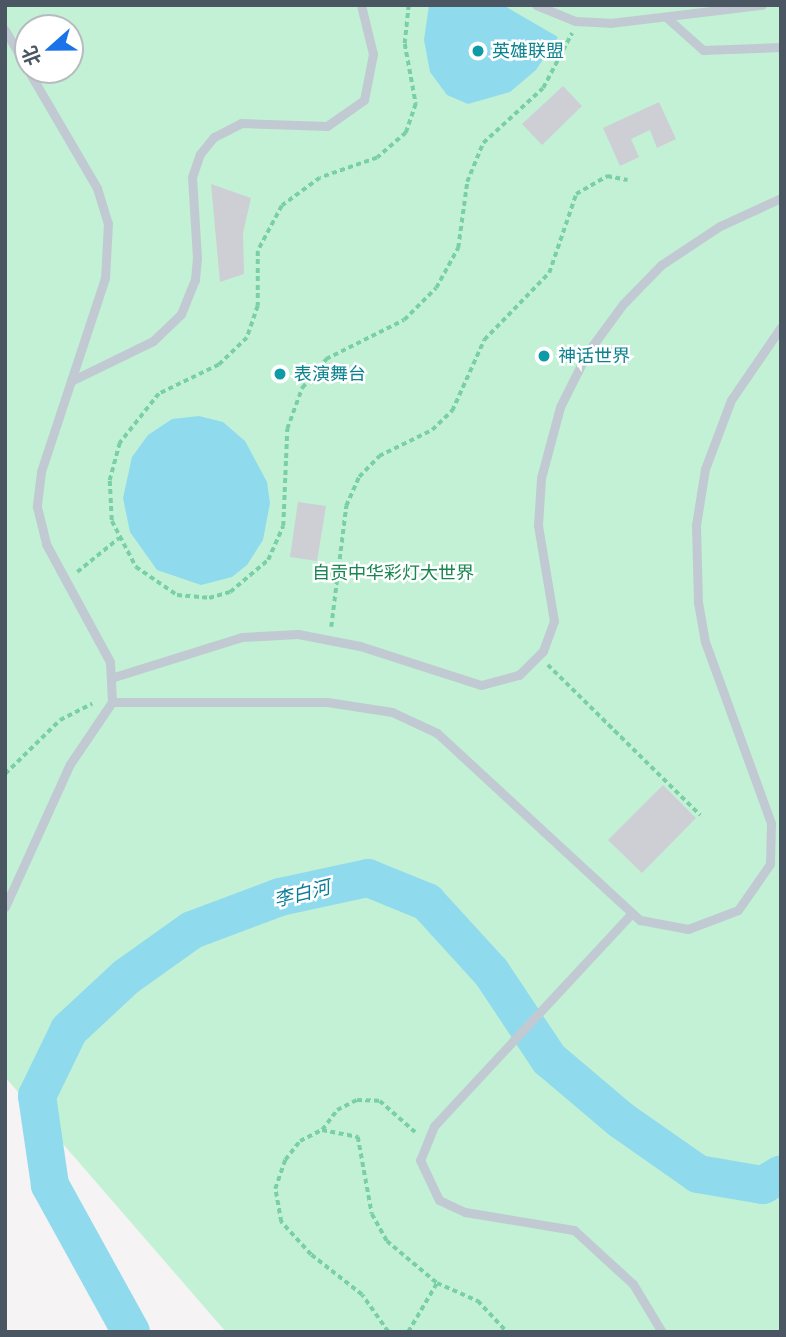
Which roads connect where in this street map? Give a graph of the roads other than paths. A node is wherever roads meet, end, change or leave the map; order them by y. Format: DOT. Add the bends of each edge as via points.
graph roads {
  1 [pos="361,5"];
  2 [pos="536,5"];
  3 [pos="762,5"];
  4 [pos="666,17"];
  5 [pos="5,30"];
  6 [pos="14,46"];
  7 [pos="781,47"];
  8 [pos="36,84"];
  9 [pos="781,198"];
  10 [pos="781,327"];
  11 [pos="71,381"];
  12 [pos="114,677"];
  13 [pos="111,702"];
  14 [pos="5,907"];
  15 [pos="631,914"];
  16 [pos="662,1332"];
  1 -- 11 [label="lane" via="374,71 364,100 327,126 241,123 214,138 200,154 192,177 196,269 181,314 153,341"];
  2 -- 4 [label="lane" via="575,20 610,23"];
  3 -- 4 [label="lane"];
  4 -- 7 [label="lane" via="703,50"];
  5 -- 6 [label="lane"];
  8 -- 11 [label="lane" via="97,188 108,223 106,278"];
  9 -- 12 [label="lane" via="720,226 662,265 623,304 578,371 552,428 541,478 538,525 554,621 539,656 519,675 481,685 327,638 242,637"];
  10 -- 15 [label="lane" via="750,368 717,433 700,495 695,563 705,642 771,823 770,864 744,904 706,926 673,929"];
  11 -- 12 [label="lane" via="41,472 37,507 46,544"];
  12 -- 13 [label="lane"];
  13 -- 14 [label="lane" via="69,764"];
  13 -- 15 [label="lane" via="327,702 413,720 475,762"];
  15 -- 16 [label="lane" via="469,1087 424,1141 420,1160 439,1200 465,1212 574,1230 633,1284"];
}
